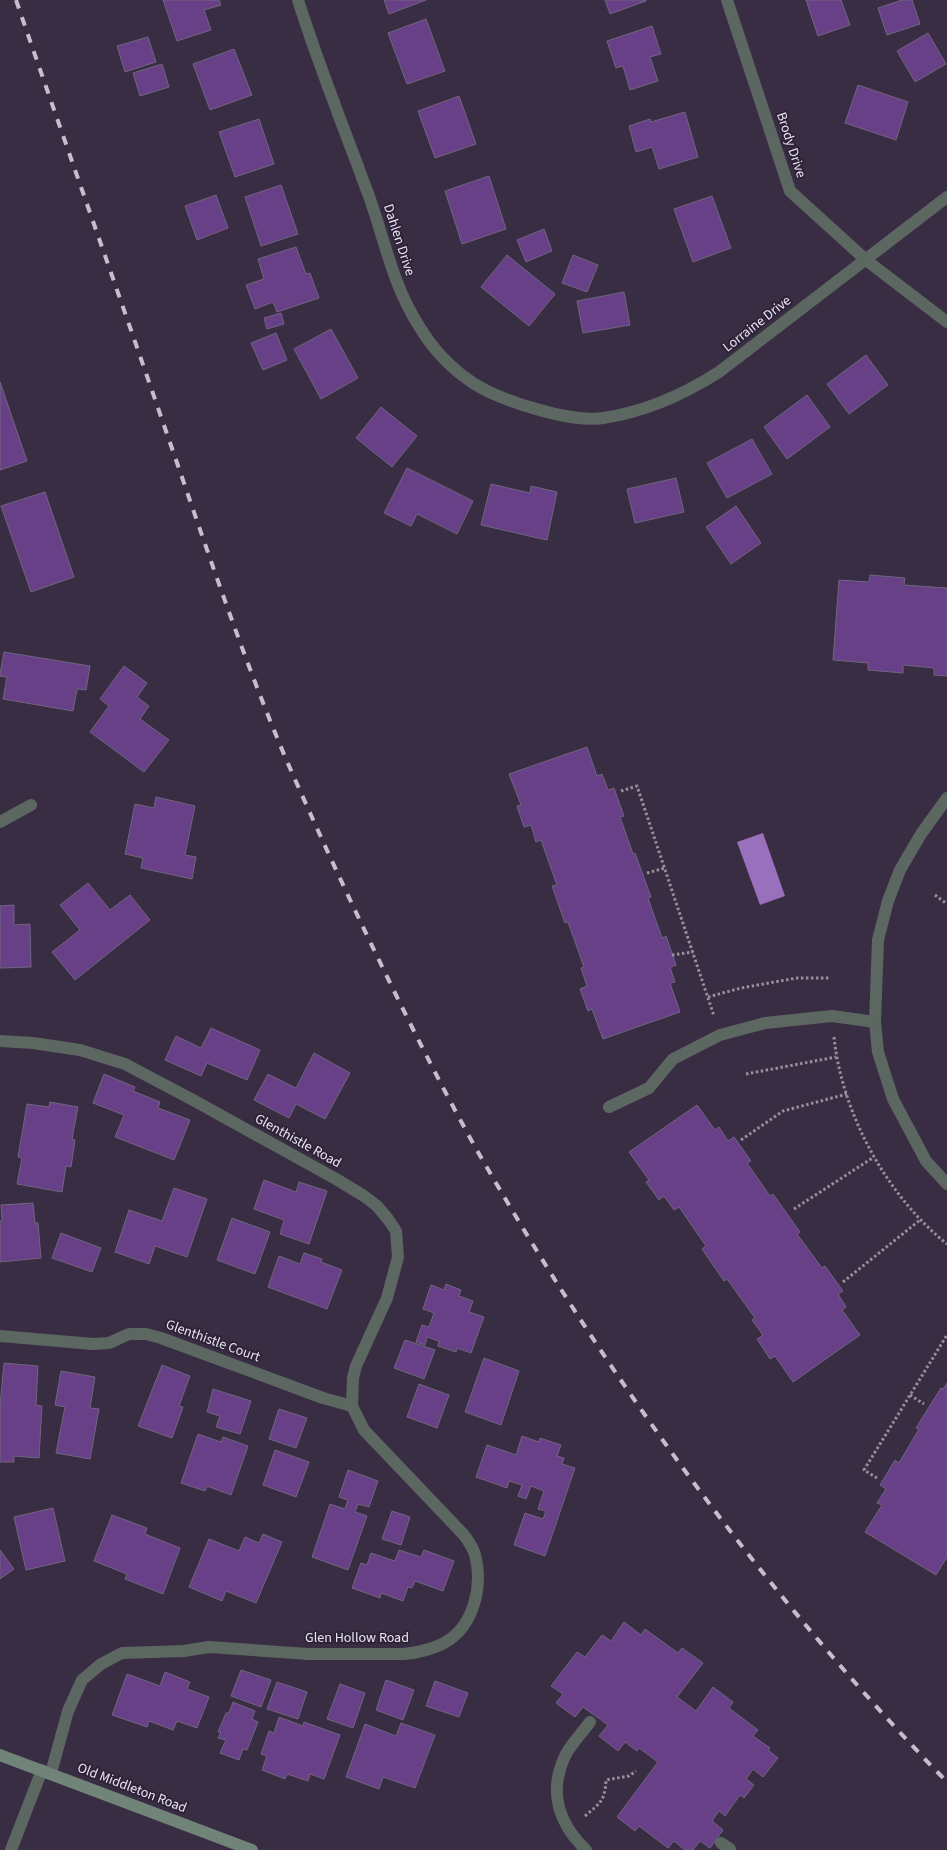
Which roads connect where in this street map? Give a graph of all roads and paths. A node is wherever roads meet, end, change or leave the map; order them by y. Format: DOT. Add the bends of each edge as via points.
graph roads {
  1 [pos="298,0"];
  2 [pos="727,0"];
  3 [pos="947,197"];
  4 [pos="866,260"];
  5 [pos="947,322"];
  6 [pos="560,415"];
  7 [pos="621,791"];
  8 [pos="947,798"];
  9 [pos="31,805"];
  10 [pos="0,822"];
  11 [pos="665,868"];
  12 [pos="647,873"];
  13 [pos="935,895"];
  14 [pos="947,904"];
  15 [pos="693,952"];
  16 [pos="672,955"];
  17 [pos="830,978"];
  18 [pos="708,997"];
  19 [pos="875,1022"];
  20 [pos="833,1028"];
  21 [pos="720,1035"];
  22 [pos="0,1041"];
  23 [pos="836,1057"];
  24 [pos="746,1074"];
  25 [pos="847,1094"];
  26 [pos="609,1107"];
  27 [pos="741,1140"];
  28 [pos="874,1157"];
  29 [pos="947,1184"];
  30 [pos="794,1210"];
  31 [pos="920,1220"];
  32 [pos="947,1244"];
  33 [pos="843,1282"];
  34 [pos="947,1335"];
  35 [pos="0,1336"];
  36 [pos="910,1395"];
  37 [pos="924,1404"];
  38 [pos="352,1406"];
  39 [pos="877,1478"];
  40 [pos="590,1722"];
  41 [pos="0,1755"];
  42 [pos="636,1771"];
  43 [pos="46,1772"];
  44 [pos="582,1821"];
  45 [pos="11,1850"];
  46 [pos="252,1850"];
  47 [pos="586,1850"];
  1 -- 6 [label="street, Dahlen Drive" via="400,290 419,326 448,362 474,384 518,403"];
  2 -- 4 [label="street, Brody Drive" via="790,191"];
  3 -- 4 [label="street, Lorraine Drive"];
  4 -- 5 [label="street, Brody Drive"];
  4 -- 6 [label="street, Lorraine Drive" via="692,389 665,402 602,419"];
  7 -- 11 [label="path" via="637,786"];
  8 -- 19 [label="street" via="900,870 888,900 878,940"];
  9 -- 10 [label="street"];
  11 -- 12 [label="path"];
  11 -- 15 [label="path"];
  13 -- 14 [label="path"];
  15 -- 16 [label="path"];
  15 -- 18 [label="path"];
  17 -- 18 [label="path" via="798,978"];
  18 -- 21 [label="path"];
  19 -- 21 [label="street" via="832,1016 765,1023"];
  19 -- 29 [label="street" via="878,1052 893,1099 926,1161"];
  20 -- 23 [label="path"];
  21 -- 26 [label="street" via="673,1059 649,1088"];
  22 -- 38 [label="street, Glenthistle Road" via="80,1050 125,1064 336,1179 377,1206 396,1231 398,1256 387,1298 356,1366"];
  23 -- 24 [label="path"];
  23 -- 25 [label="path"];
  25 -- 27 [label="path" via="783,1111"];
  25 -- 28 [label="path"];
  28 -- 30 [label="path"];
  28 -- 31 [label="path"];
  31 -- 32 [label="path"];
  31 -- 33 [label="path"];
  34 -- 36 [label="path"];
  35 -- 38 [label="street, Glenthistle Court" via="93,1344 109,1343 129,1334 146,1334"];
  36 -- 37 [label="path"];
  36 -- 39 [label="path" via="864,1470"];
  38 -- 43 [label="street, Glen Hollow Road" via="364,1430 464,1534 473,1548 477,1593 473,1608 462,1625 449,1640 416,1653 404,1654 308,1654 209,1647 122,1653 101,1664 82,1680"];
  40 -- 47 [label="street" via="566,1755 556,1791 560,1812 573,1837"];
  41 -- 43 [label="street, Old Middleton Road"];
  42 -- 44 [label="path" via="629,1776 606,1780 603,1799"];
  43 -- 45 [label="street, Glen Hollow Road"];
  43 -- 46 [label="street, Old Middleton Road"];
}
